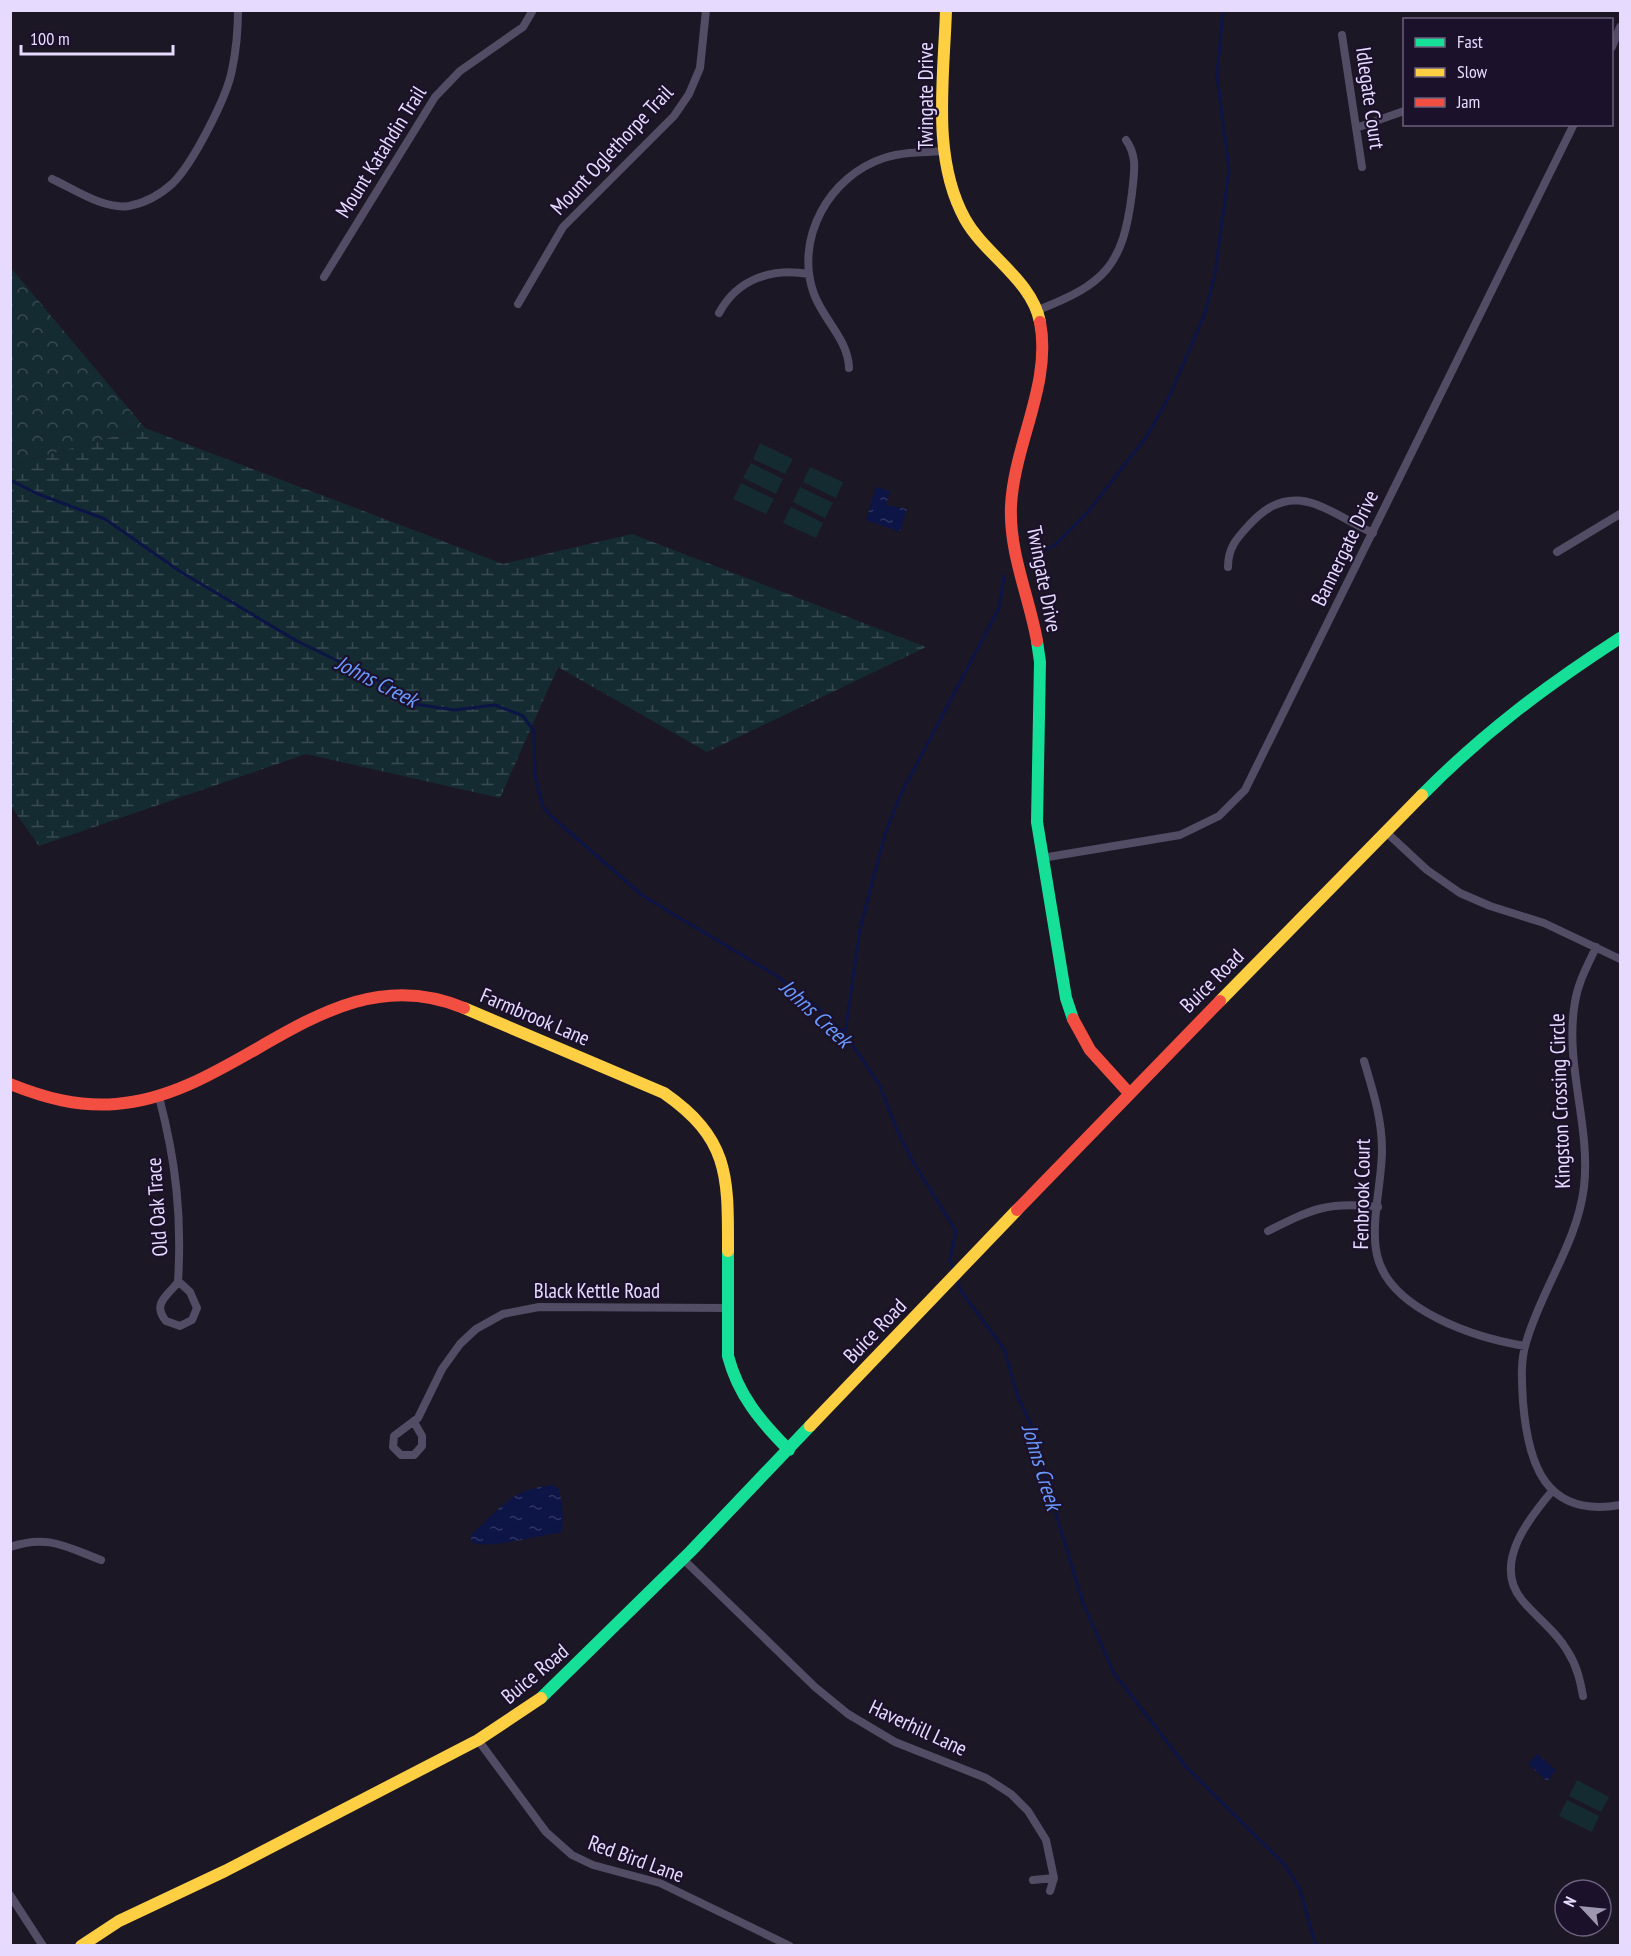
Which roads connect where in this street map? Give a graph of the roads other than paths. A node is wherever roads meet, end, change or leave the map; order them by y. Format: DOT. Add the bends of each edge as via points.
graph roads {
  1 [pos="238,10"];
  2 [pos="532,10"];
  3 [pos="706,10"];
  4 [pos="946,10"];
  5 [pos="1620,27"];
  6 [pos="1342,35"];
  7 [pos="1613,43"];
  8 [pos="1403,111"];
  9 [pos="1573,126"];
  10 [pos="1356,128"];
  11 [pos="1126,140"];
  12 [pos="944,151"];
  13 [pos="1362,166"];
  14 [pos="52,179"];
  15 [pos="809,274"];
  16 [pos="324,277"];
  17 [pos="518,304"];
  18 [pos="1038,310"];
  19 [pos="719,313"];
  20 [pos="849,368"];
  21 [pos="1620,514"];
  22 [pos="1373,533"];
  23 [pos="1557,552"];
  24 [pos="1228,567"];
  25 [pos="1620,638"];
  26 [pos="1386,832"];
  27 [pos="1042,858"];
  28 [pos="1596,947"];
  29 [pos="1620,959"];
  30 [pos="1364,1061"];
  31 [pos="10,1084"];
  32 [pos="1129,1093"];
  33 [pos="159,1097"];
  34 [pos="1378,1208"];
  35 [pos="1268,1231"];
  36 [pos="178,1281"];
  37 [pos="728,1308"];
  38 [pos="1525,1346"];
  39 [pos="414,1422"];
  40 [pos="789,1450"];
  41 [pos="1553,1490"];
  42 [pos="1620,1505"];
  43 [pos="10,1547"];
  44 [pos="683,1559"];
  45 [pos="101,1560"];
  46 [pos="1583,1696"];
  47 [pos="478,1740"];
  48 [pos="1054,1878"];
  49 [pos="1033,1880"];
  50 [pos="1050,1891"];
  51 [pos="10,1895"];
  52 [pos="44,1946"];
  53 [pos="81,1946"];
  54 [pos="790,1946"];
  1 -- 14 [label="street" via="232,71 226,88 185,168 173,183 146,201 127,206 104,203"];
  2 -- 16 [label="street, Mount Katahdin Trail" via="516,33 468,64 435,96"];
  3 -- 17 [label="street, Mount Oglethorpe Trail" via="700,68 689,94 674,116 564,227"];
  4 -- 12 [label="street, Twingate Drive"];
  5 -- 7 [label="street"];
  6 -- 10 [label="street, Idlegate Court"];
  8 -- 10 [label="street"];
  9 -- 22 [label="street, Bannergate Drive"];
  10 -- 13 [label="street, Idlegate Court"];
  11 -- 18 [label="street" via="1136,162 1128,225 1119,252 1089,286"];
  12 -- 15 [label="street" via="884,158 862,167 843,182 826,201 814,225"];
  12 -- 18 [label="street, Twingate Drive" via="950,184 965,219"];
  15 -- 19 [label="street" via="781,272 753,279 734,290"];
  15 -- 20 [label="street" via="818,306 847,350"];
  18 -- 27 [label="street, Twingate Drive" via="1044,341 1042,366 1019,451 1011,507 1015,555 1040,662 1035,803"];
  21 -- 23 [label="street"];
  22 -- 24 [label="street" via="1306,502 1282,500 1263,509 1234,540 1228,553"];
  22 -- 27 [label="street, Bannergate Drive" via="1254,774 1231,806 1207,824 1180,834"];
  25 -- 26 [label="street, Buice Road" via="1497,724"];
  26 -- 28 [label="street" via="1426,870 1460,893 1544,923"];
  26 -- 32 [label="street, Buice Road"];
  27 -- 32 [label="street, Twingate Drive" via="1071,1019 1090,1054"];
  28 -- 29 [label="street"];
  28 -- 38 [label="street, Kingston Crossing Circle" via="1579,986 1573,1017 1585,1154 1582,1202 1573,1235"];
  30 -- 34 [label="street, Fenbrook Court" via="1381,1128"];
  31 -- 33 [label="street, Farmbrook Lane" via="55,1100 87,1105 124,1104"];
  32 -- 40 [label="street, Buice Road"];
  33 -- 36 [label="street, Old Oak Trace" via="178,1188"];
  33 -- 37 [label="street, Farmbrook Lane" via="197,1082 350,1001 404,994 457,1005 664,1093 701,1120 718,1147 727,1178"];
  34 -- 35 [label="street" via="1325,1206"];
  34 -- 38 [label="street, Fenbrook Court" via="1377,1257 1384,1276 1397,1292 1469,1332"];
  36 -- 36 [label="street, Old Oak Trace" via="161,1300 160,1309 166,1321 180,1326 192,1320 197,1308 190,1292"];
  37 -- 39 [label="street, Black Kettle Road" via="539,1307 503,1314 476,1329 454,1351"];
  37 -- 40 [label="street, Farmbrook Lane" via="728,1356 737,1389 754,1415"];
  38 -- 41 [label="street, Kingston Crossing Circle" via="1522,1385 1528,1446 1538,1474"];
  40 -- 44 [label="street, Buice Road"];
  41 -- 42 [label="street, Kingston Crossing Circle" via="1584,1506"];
  41 -- 46 [label="street" via="1517,1540 1512,1578 1520,1599 1569,1653 1579,1674"];
  43 -- 45 [label="street" via="36,1539"];
  44 -- 47 [label="street, Buice Road" via="562,1680 528,1709"];
  44 -- 48 [label="street, Haverhill Lane" via="814,1687 848,1714 895,1742 986,1778 1011,1794 1028,1811 1046,1840"];
  47 -- 53 [label="street, Buice Road" via="225,1871 119,1921"];
  47 -- 54 [label="street, Red Bird Lane" via="546,1832 572,1855 593,1865 660,1883"];
  48 -- 49 [label="street"];
  48 -- 50 [label="street, Haverhill Lane"];
  51 -- 52 [label="street"];
}
